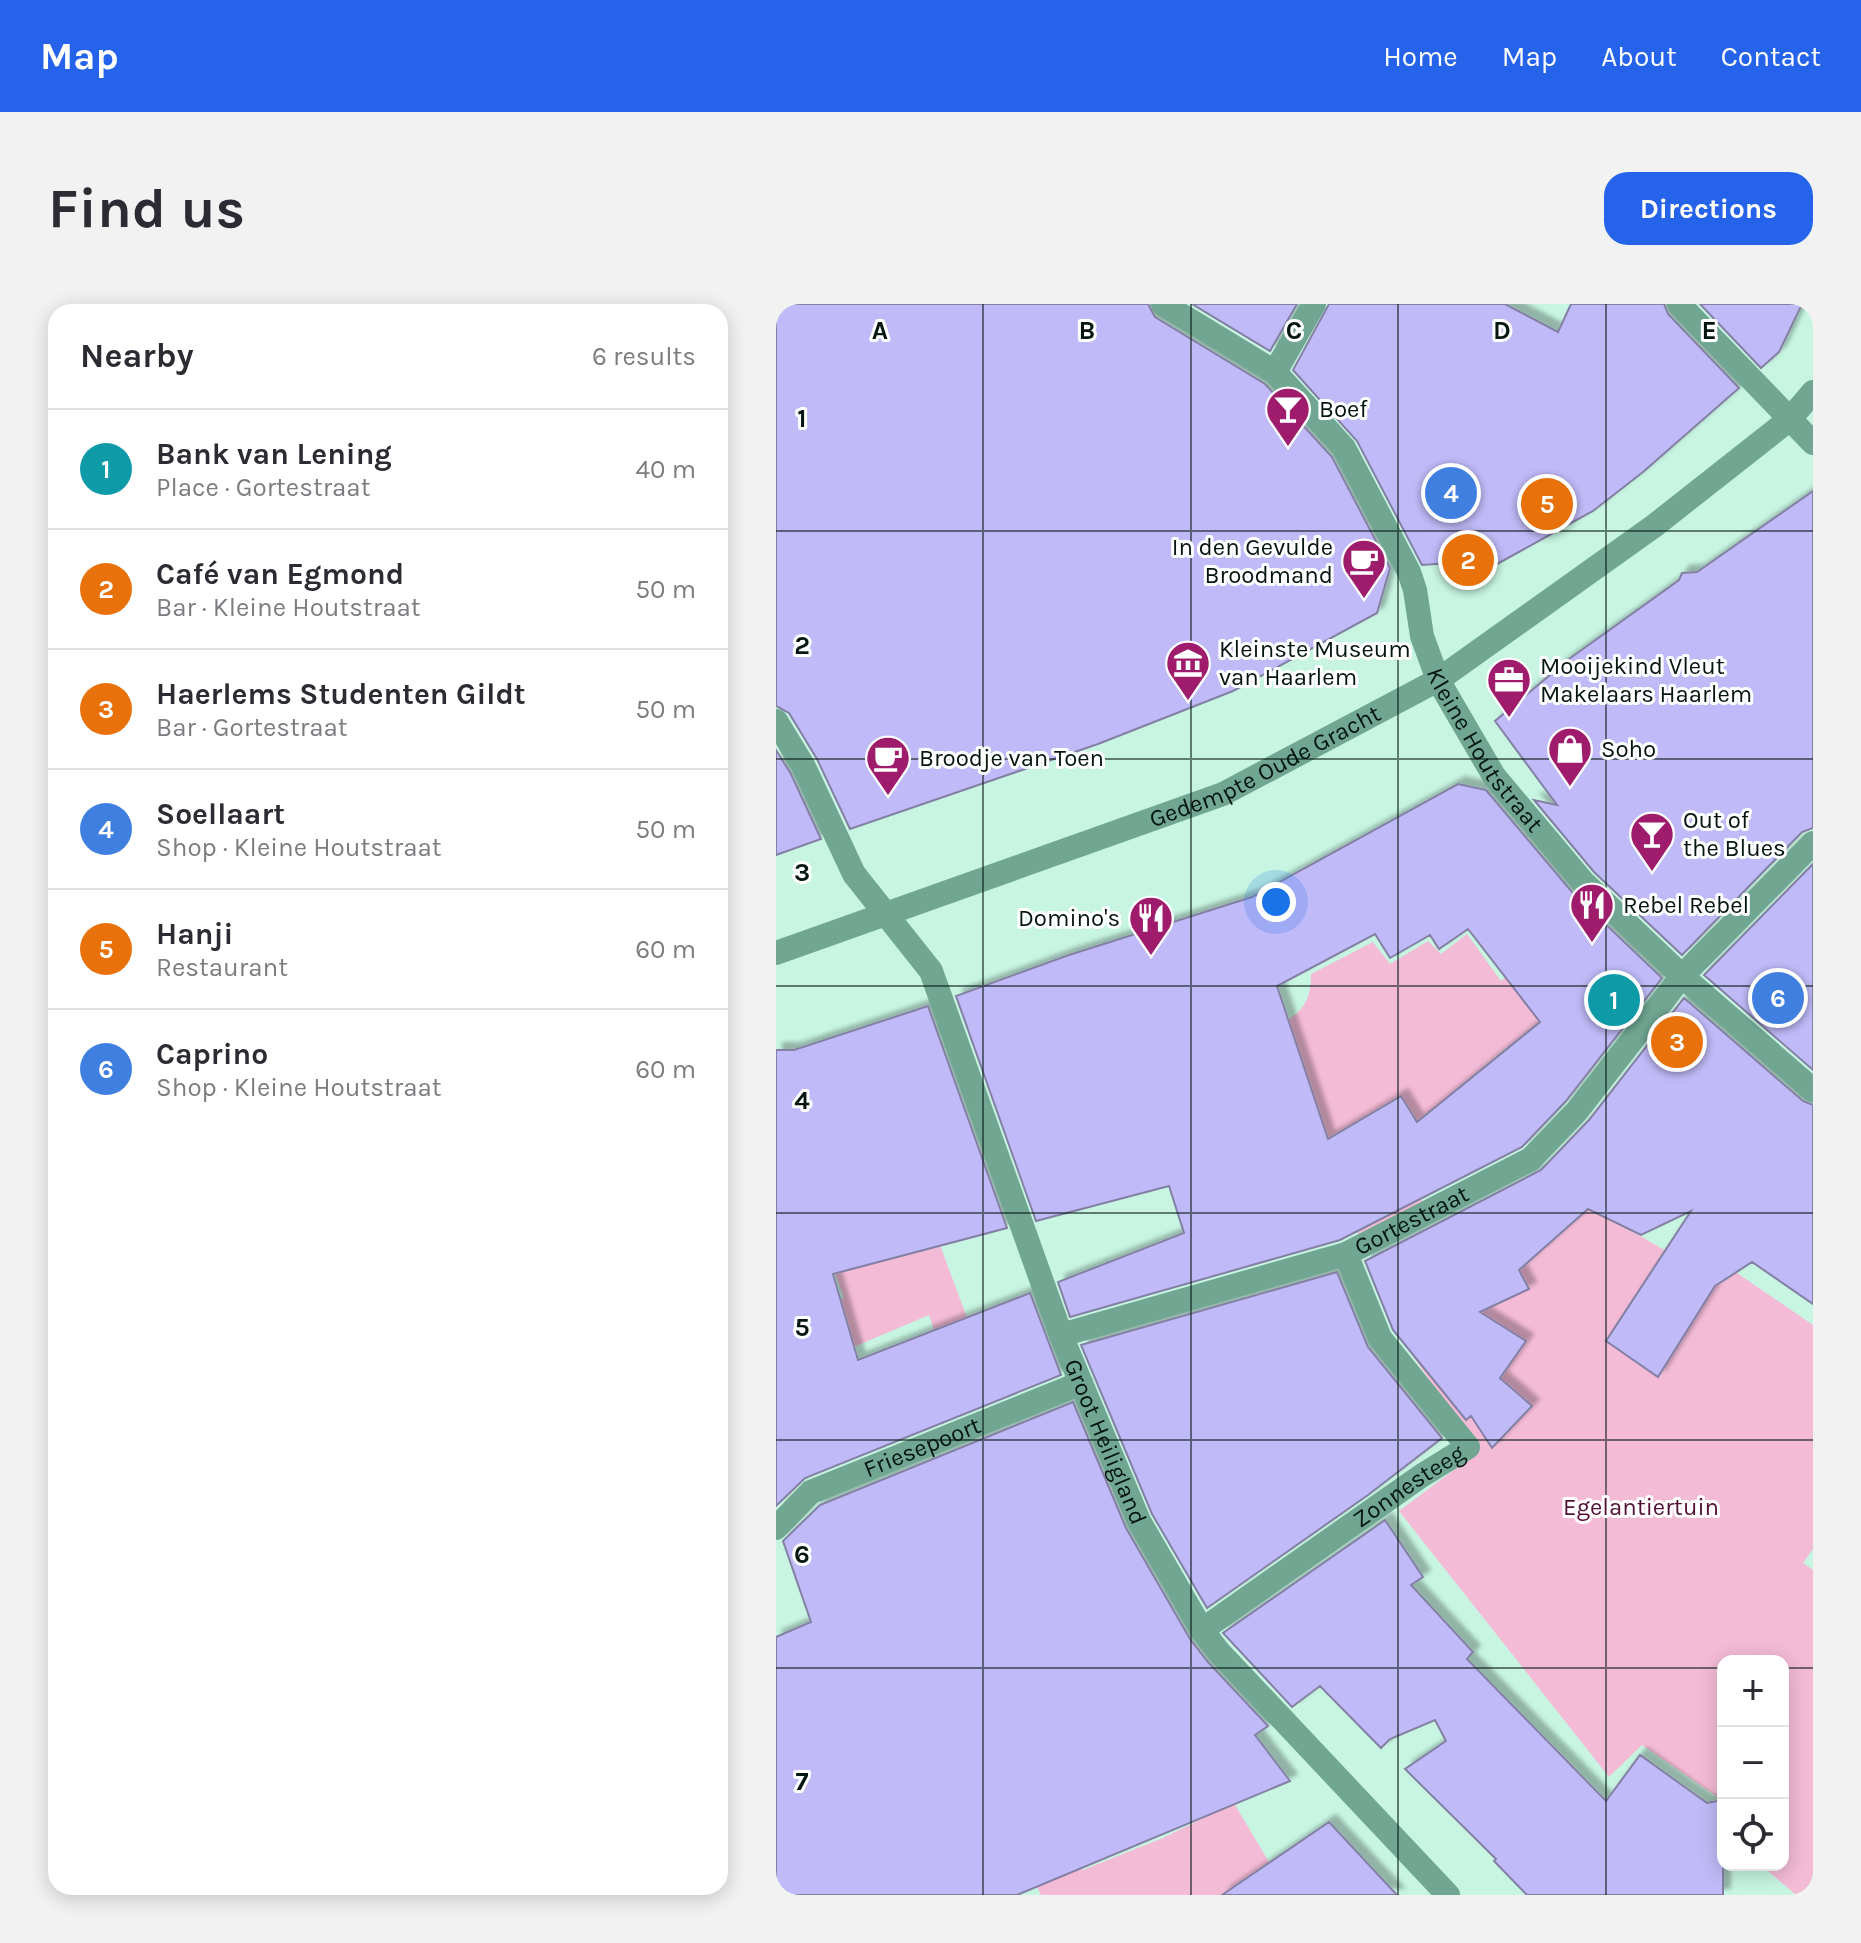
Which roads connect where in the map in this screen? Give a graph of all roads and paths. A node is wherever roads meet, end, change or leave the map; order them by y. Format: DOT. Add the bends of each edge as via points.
graph roads {
  1 [pos="1163,304"];
  2 [pos="1314,304"];
  3 [pos="1679,304"];
  4 [pos="1275,372"];
  5 [pos="1813,392"];
  6 [pos="1790,419"];
  7 [pos="1813,443"];
  8 [pos="1438,680"];
  9 [pos="776,721"];
  10 [pos="1813,843"];
  11 [pos="885,915"];
  12 [pos="776,953"];
  13 [pos="1682,976"];
  14 [pos="1813,1090"];
  15 [pos="1346,1254"];
  16 [pos="1061,1335"];
  17 [pos="1081,1383"];
  18 [pos="776,1528"];
  19 [pos="1202,1630"];
  20 [pos="1448,1895"];
  1 -- 4 [label="street, Kleine Houtstraat"];
  2 -- 4 [label="street"];
  3 -- 6 [label="street"];
  4 -- 8 [label="street, Kleine Houtstraat" via="1344,448 1409,572 1422,636"];
  5 -- 6 [label="street, Gedempte Oude Gracht"];
  6 -- 7 [label="street"];
  6 -- 8 [label="street, Gedempte Oude Gracht" via="1654,526"];
  8 -- 11 [label="street, Gedempte Oude Gracht" via="1223,794"];
  8 -- 13 [label="street, Kleine Houtstraat" via="1494,776 1583,882"];
  9 -- 11 [label="street, Groot Heiligland" via="804,767 854,874"];
  10 -- 13 [label="street, Gortestraat"];
  11 -- 12 [label="street, Gedempte Oude Gracht"];
  11 -- 16 [label="street, Groot Heiligland" via="931,971"];
  13 -- 14 [label="street, Kleine Houtstraat"];
  13 -- 15 [label="street, Gortestraat" via="1577,1111 1531,1159"];
  15 -- 16 [label="street, Gortestraat"];
  15 -- 19 [label="street, Zonnesteeg" via="1380,1338 1468,1447"];
  16 -- 17 [label="street, Groot Heiligland"];
  17 -- 18 [label="street, Friesepoort" via="811,1492"];
  17 -- 19 [label="street, Groot Heiligland" via="1139,1521"];
  19 -- 20 [label="street, Groot Heiligland"];
}
